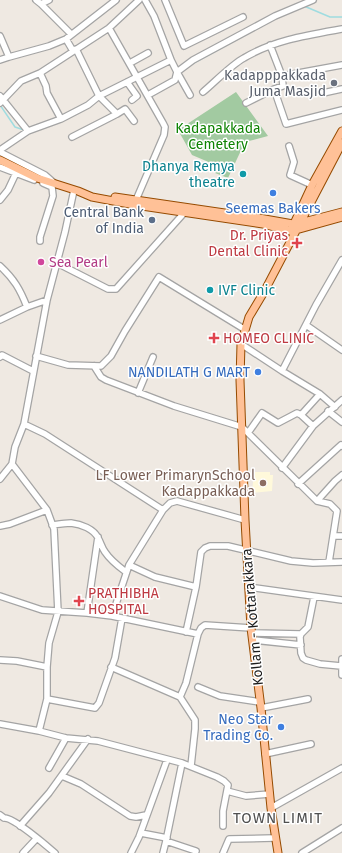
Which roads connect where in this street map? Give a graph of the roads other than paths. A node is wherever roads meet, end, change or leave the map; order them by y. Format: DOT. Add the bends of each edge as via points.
graph roads {
  1 [pos="48,0"];
  2 [pos="116,0"];
  3 [pos="139,0"];
  4 [pos="145,0"];
  5 [pos="165,0"];
  6 [pos="313,0"];
  7 [pos="38,2"];
  8 [pos="243,17"];
  9 [pos="110,28"];
  10 [pos="342,29"];
  11 [pos="0,36"];
  12 [pos="68,36"];
  13 [pos="270,45"];
  14 [pos="74,50"];
  15 [pos="148,53"];
  16 [pos="9,57"];
  17 [pos="0,60"];
  18 [pos="171,60"];
  19 [pos="130,63"];
  20 [pos="342,66"];
  21 [pos="177,72"];
  22 [pos="40,73"];
  23 [pos="282,76"];
  24 [pos="138,77"];
  25 [pos="127,82"];
  26 [pos="274,89"];
  27 [pos="342,89"];
  28 [pos="203,92"];
  29 [pos="323,93"];
  30 [pos="148,95"];
  31 [pos="190,95"];
  32 [pos="99,96"];
  33 [pos="1,100"];
  34 [pos="132,100"];
  35 [pos="246,103"];
  36 [pos="342,110"];
  37 [pos="117,114"];
  38 [pos="61,120"];
  39 [pos="134,121"];
  40 [pos="28,131"];
  41 [pos="342,131"];
  42 [pos="72,138"];
  43 [pos="342,143"];
  44 [pos="289,146"];
  45 [pos="0,151"];
  46 [pos="0,160"];
  47 [pos="0,167"];
  48 [pos="16,173"];
  49 [pos="312,185"];
  50 [pos="55,186"];
  51 [pos="76,190"];
  52 [pos="0,200"];
  53 [pos="136,200"];
  54 [pos="342,212"];
  55 [pos="184,213"];
  56 [pos="342,217"];
  57 [pos="295,227"];
  58 [pos="40,241"];
  59 [pos="342,260"];
  60 [pos="57,263"];
  61 [pos="0,266"];
  62 [pos="47,300"];
  63 [pos="27,307"];
  64 [pos="0,320"];
  65 [pos="306,325"];
  66 [pos="244,329"];
  67 [pos="241,344"];
  68 [pos="342,350"];
  69 [pos="36,356"];
  70 [pos="153,356"];
  71 [pos="0,357"];
  72 [pos="94,366"];
  73 [pos="33,371"];
  74 [pos="282,371"];
  75 [pos="138,393"];
  76 [pos="320,394"];
  77 [pos="342,400"];
  78 [pos="335,406"];
  79 [pos="328,411"];
  80 [pos="301,415"];
  81 [pos="342,422"];
  82 [pos="24,424"];
  83 [pos="313,426"];
  84 [pos="242,427"];
  85 [pos="248,433"];
  86 [pos="342,446"];
  87 [pos="12,464"];
  88 [pos="282,468"];
  89 [pos="342,475"];
  90 [pos="0,479"];
  91 [pos="298,484"];
  92 [pos="317,502"];
  93 [pos="47,510"];
  94 [pos="163,510"];
  95 [pos="340,512"];
  96 [pos="245,520"];
  97 [pos="52,525"];
  98 [pos="0,526"];
  99 [pos="98,536"];
  100 [pos="333,536"];
  101 [pos="342,536"];
  102 [pos="246,551"];
  103 [pos="329,562"];
  104 [pos="342,562"];
  105 [pos="129,565"];
  106 [pos="126,572"];
  107 [pos="196,587"];
  108 [pos="248,587"];
  109 [pos="0,596"];
  110 [pos="314,597"];
  111 [pos="342,600"];
  112 [pos="58,612"];
  113 [pos="87,613"];
  114 [pos="112,616"];
  115 [pos="122,618"];
  116 [pos="186,632"];
  117 [pos="252,633"];
  118 [pos="198,634"];
  119 [pos="301,634"];
  120 [pos="301,645"];
  121 [pos="0,660"];
  122 [pos="342,660"];
  123 [pos="341,666"];
  124 [pos="47,667"];
  125 [pos="111,667"];
  126 [pos="342,675"];
  127 [pos="198,687"];
  128 [pos="180,697"];
  129 [pos="47,699"];
  130 [pos="308,699"];
  131 [pos="260,705"];
  132 [pos="0,724"];
  133 [pos="39,731"];
  134 [pos="66,738"];
  135 [pos="88,739"];
  136 [pos="311,744"];
  137 [pos="265,754"];
  138 [pos="167,760"];
  139 [pos="182,763"];
  140 [pos="190,766"];
  141 [pos="49,768"];
  142 [pos="342,768"];
  143 [pos="62,776"];
  144 [pos="227,791"];
  145 [pos="270,794"];
  146 [pos="271,808"];
  147 [pos="146,815"];
  148 [pos="1,818"];
  149 [pos="20,826"];
  150 [pos="223,826"];
  151 [pos="341,830"];
  152 [pos="140,833"];
  153 [pos="37,838"];
  154 [pos="274,838"];
  155 [pos="167,840"];
  156 [pos="196,851"];
  157 [pos="23,853"];
  158 [pos="55,853"];
  159 [pos="131,853"];
  160 [pos="163,853"];
  161 [pos="223,853"];
  162 [pos="278,853"];
  163 [pos="302,853"];
  1 -- 7 [label="street"];
  2 -- 12 [label="street"];
  3 -- 9 [label="street"];
  4 -- 18 [label="street"];
  5 -- 8 [label="street" via="184,46"];
  6 -- 21 [label="street" via="275,16 192,60"];
  7 -- 12 [label="street"];
  9 -- 14 [label="street"];
  9 -- 19 [label="street"];
  10 -- 13 [label="street"];
  11 -- 16 [label="street"];
  12 -- 14 [label="street"];
  12 -- 16 [label="street" via="49,46"];
  13 -- 23 [label="street"];
  13 -- 28 [label="street" via="243,58"];
  14 -- 22 [label="street"];
  14 -- 32 [label="street"];
  15 -- 19 [label="street"];
  16 -- 17 [label="street"];
  18 -- 21 [label="street"];
  18 -- 24 [label="street"];
  19 -- 24 [label="street"];
  20 -- 23 [label="street"];
  21 -- 30 [label="street" via="175,80"];
  21 -- 31 [label="street"];
  22 -- 33 [label="street" via="21,82"];
  22 -- 38 [label="street" via="47,94"];
  23 -- 26 [label="street" via="283,86"];
  24 -- 25 [label="street"];
  24 -- 30 [label="street"];
  25 -- 32 [label="street"];
  25 -- 34 [label="street" via="137,96"];
  26 -- 35 [label="street"];
  26 -- 36 [label="street" via="286,124"];
  27 -- 29 [label="street"];
  30 -- 53 [label="street" via="165,127 164,135"];
  32 -- 37 [label="street"];
  32 -- 38 [label="street"];
  33 -- 40 [label="street"];
  37 -- 39 [label="street" via="125,109"];
  37 -- 42 [label="street"];
  38 -- 40 [label="street"];
  40 -- 45 [label="street"];
  41 -- 49 [label="main road"];
  43 -- 57 [label="main road"];
  44 -- 49 [label="street" via="294,162 290,175"];
  45 -- 50 [label="street" via="45,175"];
  46 -- 50 [label="main road"];
  47 -- 48 [label="street"];
  48 -- 50 [label="street"];
  48 -- 52 [label="street"];
  49 -- 57 [label="main road"];
  50 -- 51 [label="main road"];
  50 -- 58 [label="street"];
  51 -- 53 [label="main road"];
  51 -- 55 [label="main road" via="92,197"];
  51 -- 60 [label="street"];
  53 -- 57 [label="main road" via="259,218"];
  54 -- 57 [label="main road"];
  55 -- 57 [label="main road"];
  55 -- 60 [label="street" via="116,289 108,289"];
  56 -- 57 [label="main road"];
  57 -- 66 [label="main road, Kollam - Kottarakkara"];
  59 -- 65 [label="street"];
  60 -- 62 [label="street"];
  61 -- 63 [label="street" via="19,287"];
  62 -- 63 [label="street"];
  62 -- 69 [label="street"];
  63 -- 64 [label="street"];
  65 -- 68 [label="street"];
  65 -- 74 [label="street"];
  66 -- 67 [label="main road, Kollam - Kottarakkara"];
  66 -- 72 [label="street" via="159,277 111,356 100,366"];
  67 -- 74 [label="street"];
  67 -- 84 [label="main road, Kollam - Kottarakkara"];
  69 -- 72 [label="street" via="68,365"];
  69 -- 73 [label="street"];
  70 -- 75 [label="street"];
  71 -- 73 [label="street" via="2,355"];
  72 -- 75 [label="street" via="101,377"];
  73 -- 82 [label="street"];
  74 -- 76 [label="street"];
  75 -- 84 [label="street"];
  76 -- 78 [label="street"];
  76 -- 80 [label="street"];
  77 -- 78 [label="street"];
  78 -- 79 [label="street"];
  79 -- 81 [label="street"];
  79 -- 83 [label="street"];
  80 -- 83 [label="street"];
  80 -- 85 [label="street" via="297,414 278,423 262,413"];
  82 -- 87 [label="street" via="15,446"];
  82 -- 94 [label="street" via="45,434"];
  83 -- 88 [label="street"];
  84 -- 85 [label="street"];
  84 -- 96 [label="main road, Kollam - Kottarakkara"];
  85 -- 88 [label="street"];
  86 -- 91 [label="street"];
  87 -- 90 [label="street"];
  87 -- 93 [label="street"];
  88 -- 91 [label="street"];
  89 -- 92 [label="street"];
  91 -- 92 [label="street"];
  92 -- 95 [label="street" via="330,504"];
  93 -- 97 [label="street"];
  93 -- 98 [label="street"];
  94 -- 96 [label="street" via="170,503 177,501"];
  94 -- 105 [label="street"];
  95 -- 100 [label="street"];
  96 -- 102 [label="main road, Kollam - Kottarakkara"];
  97 -- 99 [label="street" via="77,524"];
  97 -- 112 [label="street" via="56,546"];
  99 -- 106 [label="street" via="105,552"];
  99 -- 113 [label="street"];
  100 -- 101 [label="street"];
  100 -- 103 [label="street"];
  102 -- 103 [label="street" via="291,561"];
  102 -- 107 [label="street" via="228,546 205,548 201,552"];
  102 -- 108 [label="main road, Kollam - Kottarakkara"];
  103 -- 104 [label="street"];
  105 -- 106 [label="street"];
  105 -- 107 [label="street" via="155,576"];
  106 -- 114 [label="street"];
  107 -- 116 [label="street"];
  108 -- 110 [label="street"];
  108 -- 117 [label="main road, Kollam - Kottarakkara"];
  109 -- 112 [label="street" via="34,608"];
  110 -- 111 [label="street"];
  110 -- 119 [label="street" via="308,627"];
  112 -- 113 [label="street"];
  112 -- 124 [label="street" via="49,643"];
  113 -- 114 [label="street"];
  114 -- 115 [label="street"];
  115 -- 116 [label="street"];
  115 -- 125 [label="street"];
  116 -- 118 [label="street"];
  117 -- 118 [label="street" via="205,625"];
  117 -- 119 [label="street"];
  117 -- 120 [label="street"];
  117 -- 131 [label="main road, Kollam - Kottarakkara"];
  118 -- 128 [label="street"];
  119 -- 120 [label="street"];
  120 -- 123 [label="street" via="301,653 306,660"];
  121 -- 124 [label="street"];
  122 -- 123 [label="street"];
  123 -- 126 [label="street"];
  124 -- 129 [label="street"];
  125 -- 128 [label="street"];
  125 -- 129 [label="street" via="106,686 95,708"];
  127 -- 131 [label="street" via="220,696"];
  128 -- 140 [label="street" via="195,720"];
  129 -- 133 [label="street"];
  130 -- 131 [label="street"];
  131 -- 137 [label="main road, Kollam - Kottarakkara"];
  132 -- 133 [label="street"];
  133 -- 134 [label="street"];
  134 -- 135 [label="street"];
  134 -- 141 [label="street"];
  135 -- 138 [label="street"];
  135 -- 143 [label="street"];
  136 -- 137 [label="street"];
  137 -- 145 [label="main road, Kollam - Kottarakkara"];
  138 -- 139 [label="street"];
  138 -- 147 [label="street"];
  139 -- 140 [label="street"];
  139 -- 155 [label="street"];
  140 -- 144 [label="street" via="224,781 228,785"];
  142 -- 146 [label="street"];
  143 -- 147 [label="street" via="81,784 130,816"];
  143 -- 149 [label="street"];
  144 -- 145 [label="street" via="246,796"];
  144 -- 150 [label="street"];
  145 -- 146 [label="main road, Kollam - Kottarakkara"];
  146 -- 154 [label="main road, Kollam - Kottarakkara"];
  147 -- 152 [label="street"];
  148 -- 149 [label="street" via="8,817"];
  149 -- 153 [label="street"];
  151 -- 163 [label="street"];
  152 -- 155 [label="street"];
  152 -- 159 [label="street"];
  153 -- 157 [label="street"];
  153 -- 158 [label="street"];
  154 -- 161 [label="street" via="229,839"];
  154 -- 162 [label="main road, Kollam - Kottarakkara"];
  155 -- 156 [label="street"];
  155 -- 160 [label="street"];
}
